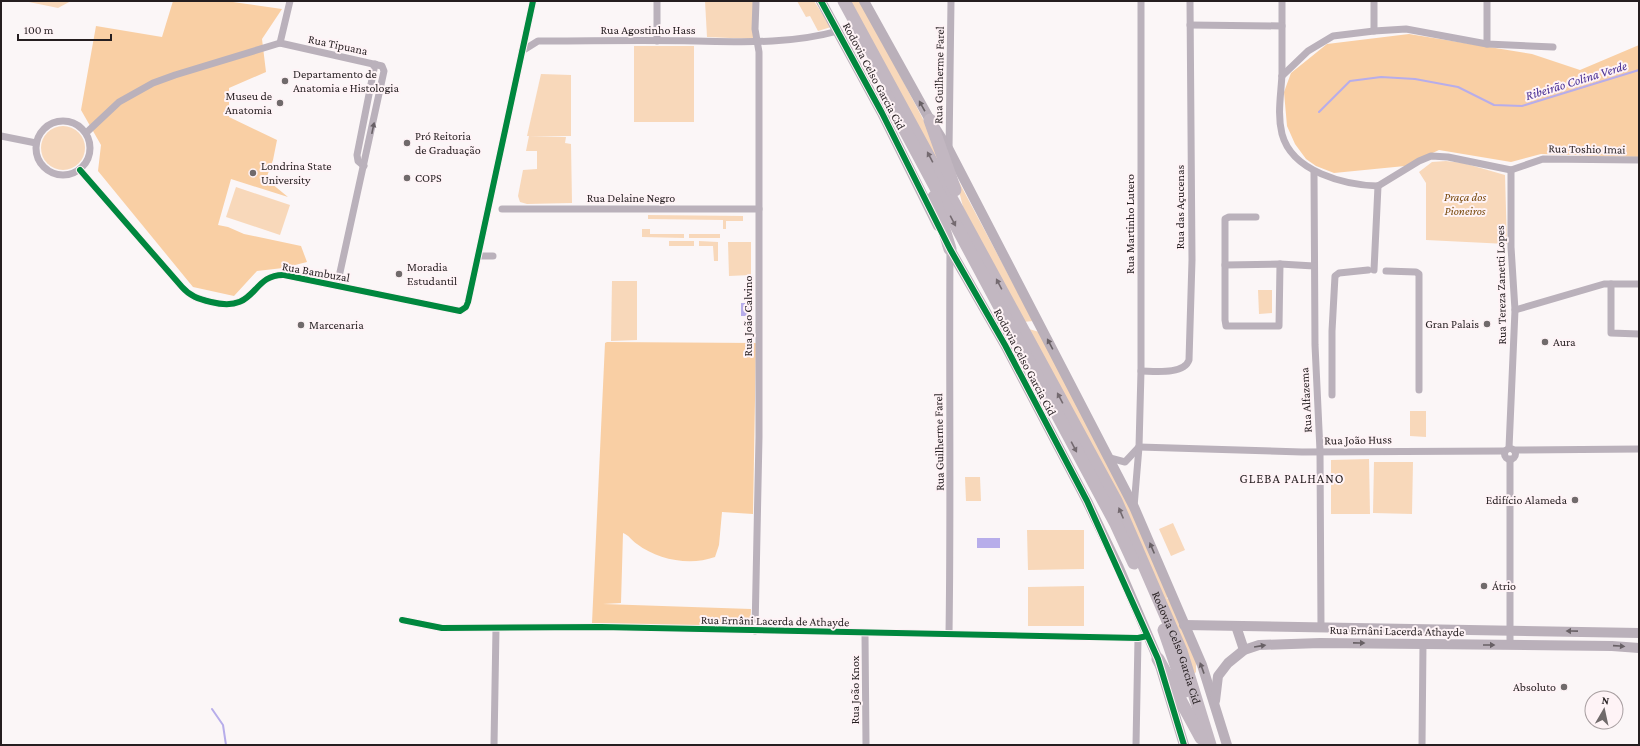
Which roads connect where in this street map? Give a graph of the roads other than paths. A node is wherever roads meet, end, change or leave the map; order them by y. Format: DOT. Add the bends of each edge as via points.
graph roads {
  1 [pos="290,1"];
  2 [pos="533,1"];
  3 [pos="657,1"];
  4 [pos="756,1"];
  5 [pos="821,1"];
  6 [pos="836,1"];
  7 [pos="844,1"];
  8 [pos="864,1"];
  9 [pos="951,1"];
  10 [pos="1141,1"];
  11 [pos="1190,1"];
  12 [pos="1282,1"];
  13 [pos="1374,1"];
  14 [pos="1487,1"];
  15 [pos="1190,25"];
  16 [pos="1282,26"];
  17 [pos="838,31"];
  18 [pos="1374,31"];
  19 [pos="657,41"];
  20 [pos="280,43"];
  21 [pos="758,43"];
  22 [pos="1487,44"];
  23 [pos="1553,47"];
  24 [pos="522,51"];
  25 [pos="1282,76"];
  26 [pos="930,120"];
  27 [pos="86,133"];
  28 [pos="1,136"];
  29 [pos="36,143"];
  30 [pos="948,150"];
  31 [pos="1639,160"];
  32 [pos="80,170"];
  33 [pos="926,170"];
  34 [pos="1511,170"];
  35 [pos="1314,172"];
  36 [pos="1378,186"];
  37 [pos="502,209"];
  38 [pos="759,209"];
  39 [pos="1256,216"];
  40 [pos="964,219"];
  41 [pos="950,249"];
  42 [pos="478,256"];
  43 [pos="493,256"];
  44 [pos="1280,264"];
  45 [pos="1225,265"];
  46 [pos="1314,266"];
  47 [pos="1371,270"];
  48 [pos="1608,284"];
  49 [pos="1639,284"];
  50 [pos="337,286"];
  51 [pos="1515,310"];
  52 [pos="1639,334"];
  53 [pos="1141,371"];
  54 [pos="1419,390"];
  55 [pos="1332,396"];
  56 [pos="1139,447"];
  57 [pos="1639,448"];
  58 [pos="1509,450"];
  59 [pos="1320,451"];
  60 [pos="1110,458"];
  61 [pos="1134,507"];
  62 [pos="402,620"];
  63 [pos="1184,625"];
  64 [pos="1236,626"];
  65 [pos="1320,627"];
  66 [pos="496,628"];
  67 [pos="1510,630"];
  68 [pos="755,631"];
  69 [pos="1639,633"];
  70 [pos="865,634"];
  71 [pos="949,634"];
  72 [pos="1142,637"];
  73 [pos="1320,643"];
  74 [pos="1423,644"];
  75 [pos="1510,645"];
  76 [pos="1639,648"];
  77 [pos="1244,650"];
  78 [pos="1158,659"];
  79 [pos="1214,703"];
  80 [pos="1204,743"];
  81 [pos="494,745"];
  82 [pos="866,745"];
  83 [pos="1136,745"];
  84 [pos="1184,745"];
  85 [pos="1227,745"];
  86 [pos="1422,745"];
  1 -- 20 [label="street"];
  2 -- 24 [label="street, Rua Bambuzal"];
  3 -- 19 [label="street"];
  4 -- 21 [label="street, Rua João Calvino" via="755,29"];
  5 -- 17 [label="street, Rodovia Celso Garcia Cid"];
  6 -- 33 [label="highway, Rodovia Celso Garcia Cid"];
  40 -- 7 [label="highway, Rodovia Celso Garcia Cid, one-way"];
  26 -- 8 [label="street, Rodovia Celso Garcia Cid, one-way"];
  9 -- 30 [label="street, Rua Guilherme Farel"];
  10 -- 53 [label="street, Rua Martinho Lutero"];
  11 -- 15 [label="street, Rua das Açucenas"];
  12 -- 16 [label="street"];
  13 -- 18 [label="street"];
  14 -- 22 [label="street"];
  15 -- 16 [label="street"];
  15 -- 53 [label="street, Rua das Açucenas" via="1192,260 1189,360 1186,366 1178,370"];
  16 -- 25 [label="street"];
  17 -- 21 [label="street, Rua Agostinho Hass" via="816,37"];
  17 -- 41 [label="street, Rodovia Celso Garcia Cid"];
  18 -- 22 [label="street" via="1406,28"];
  18 -- 25 [label="street" via="1332,36 1308,51"];
  19 -- 21 [label="street, Rua Agostinho Hass"];
  19 -- 24 [label="street, Rua Agostinho Hass" via="538,41"];
  20 -- 27 [label="street, Rua Tipuana" via="152,83 120,101"];
  20 -- 50 [label="street, Rua Tipuana" via="375,64 357,155 358,161 364,166"];
  21 -- 38 [label="street, Rua João Calvino"];
  22 -- 23 [label="street"];
  24 -- 42 [label="street, Rua Bambuzal"];
  25 -- 35 [label="street" via="1279,110 1283,136 1292,153"];
  26 -- 30 [label="street, Rodovia Celso Garcia Cid"];
  26 -- 40 [label="highway"];
  27 -- 29 [label="street" via="80,126 62,120 45,127"];
  27 -- 32 [label="street" via="91,148"];
  28 -- 29 [label="street"];
  29 -- 32 [label="street" via="38,159 49,171 64,175"];
  60 -- 30 [label="street, Rodovia Celso Garcia Cid, one-way"];
  31 -- 34 [label="street, Rua Toshio Imai" via="1543,159"];
  32 -- 50 [label="street, Rua Bambuzal" via="193,297 223,306 238,304 268,278 278,275"];
  33 -- 41 [label="highway"];
  33 -- 80 [label="highway, Rodovia Celso Garcia Cid, one-way" via="1116,524 1161,622"];
  34 -- 36 [label="street" via="1432,156"];
  34 -- 51 [label="street, Rua Tereza Zanetti Lopes"];
  35 -- 36 [label="street" via="1360,186"];
  35 -- 46 [label="street, Rua Alfazema"];
  36 -- 47 [label="street"];
  37 -- 38 [label="street, Rua Delaine Negro"];
  38 -- 68 [label="street, Rua João Calvino"];
  39 -- 45 [label="street" via="1225,219"];
  80 -- 40 [label="highway, Rodovia Celso Garcia Cid, one-way" via="1181,651 1116,500"];
  41 -- 71 [label="street, Rua Guilherme Farel"];
  41 -- 72 [label="street, Rodovia Celso Garcia Cid" via="1005,345 1087,501 1119,568"];
  42 -- 43 [label="street"];
  42 -- 50 [label="street, Rua Bambuzal" via="466,307 460,311"];
  44 -- 45 [label="street"];
  44 -- 45 [label="street" via="1280,323 1279,326 1272,327 1226,325"];
  44 -- 46 [label="street"];
  46 -- 59 [label="street, Rua Alfazema"];
  47 -- 54 [label="street" via="1413,271 1419,274"];
  47 -- 55 [label="street" via="1339,273 1335,276"];
  48 -- 49 [label="street"];
  48 -- 51 [label="street"];
  48 -- 52 [label="street" via="1611,333"];
  51 -- 58 [label="street, Rua Tereza Zanetti Lopes"];
  53 -- 56 [label="street, Rua Martinho Lutero"];
  56 -- 59 [label="street, Rua João Huss"];
  56 -- 60 [label="street" via="1125,462"];
  56 -- 61 [label="street"];
  57 -- 58 [label="street, Rua João Huss"];
  58 -- 59 [label="street, Rua João Huss"];
  58 -- 67 [label="street" via="1505,457 1510,459"];
  59 -- 65 [label="street, Rua Alfazema"];
  60 -- 61 [label="street, Rodovia Celso Garcia Cid"];
  63 -- 61 [label="street, Rodovia Celso Garcia Cid, one-way"];
  62 -- 66 [label="street, Rua Ernâni Lacerda de Athayde" via="442,628"];
  63 -- 64 [label="street"];
  79 -- 63 [label="street, Rodovia Celso Garcia Cid, one-way" via="1202,665"];
  64 -- 65 [label="street"];
  64 -- 77 [label="street"];
  65 -- 67 [label="street, Rua Ernâni Lacerda Athayde"];
  65 -- 73 [label="street, Rua Ernâni Lacerda Athayde"];
  66 -- 68 [label="street, Rua Ernâni Lacerda de Athayde" via="601,627"];
  66 -- 81 [label="street"];
  69 -- 67 [label="street, Rua Ernâni Lacerda Athayde, one-way"];
  67 -- 75 [label="street"];
  68 -- 70 [label="street, Rua Ernâni Lacerda de Athayde"];
  70 -- 71 [label="street, Rua Ernâni Lacerda de Athayde"];
  70 -- 82 [label="street, Rua João Knox"];
  71 -- 72 [label="street, Rua Ernâni Lacerda de Athayde"];
  72 -- 78 [label="street, Rodovia Celso Garcia Cid"];
  72 -- 83 [label="street"];
  73 -- 74 [label="street, Rua Ernâni Lacerda Athayde, one-way"];
  77 -- 73 [label="street, one-way" via="1259,645"];
  74 -- 75 [label="street, Rua Ernâni Lacerda Athayde, one-way"];
  74 -- 86 [label="street"];
  75 -- 76 [label="street, Rua Ernâni Lacerda Athayde, one-way"];
  77 -- 79 [label="street" via="1228,663 1218,676"];
  78 -- 80 [label="highway"];
  78 -- 84 [label="street, Rodovia Celso Garcia Cid"];
  79 -- 85 [label="street, Rodovia Celso Garcia Cid"];
}
